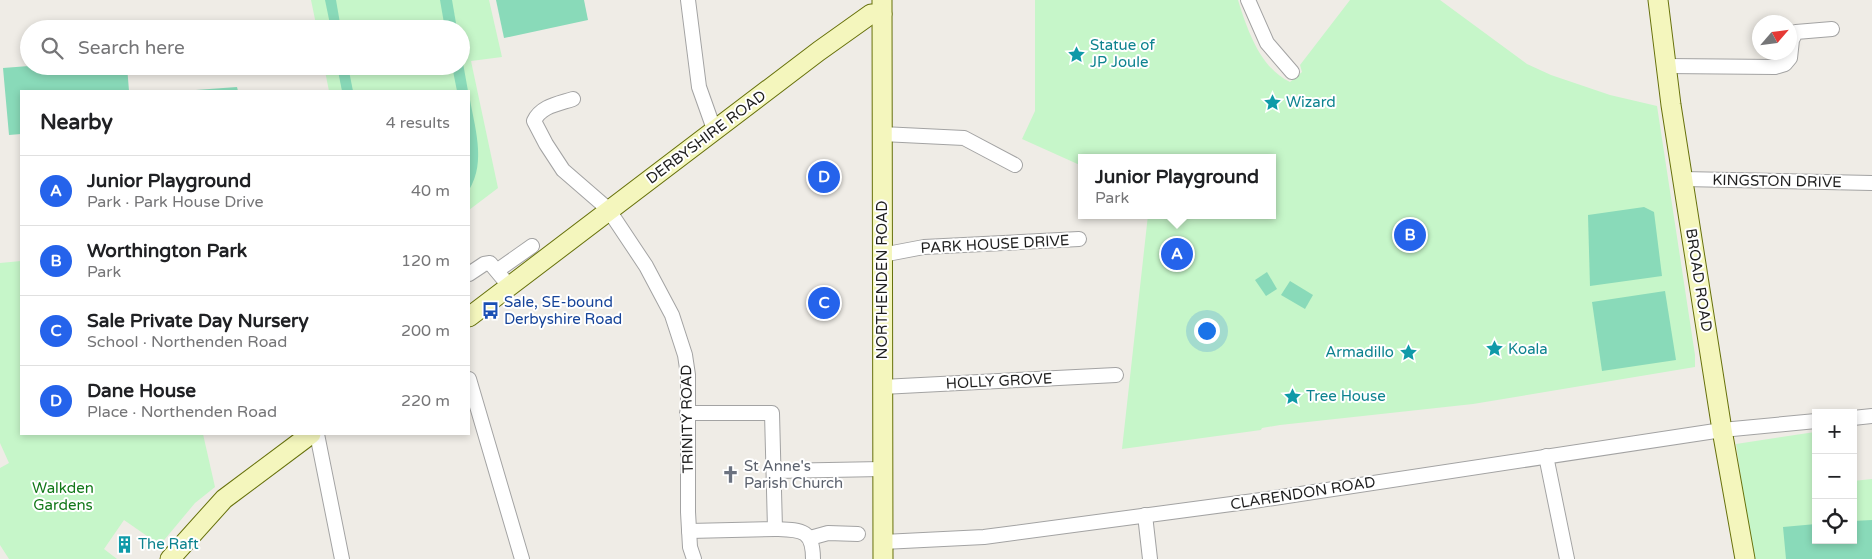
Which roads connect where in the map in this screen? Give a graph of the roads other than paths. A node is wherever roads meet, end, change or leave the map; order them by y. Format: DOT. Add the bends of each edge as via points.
graph roads {
  1 [pos="688,0"];
  2 [pos="1248,0"];
  3 [pos="1658,0"];
  4 [pos="882,7"];
  5 [pos="1832,29"];
  6 [pos="1667,66"];
  7 [pos="1292,72"];
  8 [pos="573,99"];
  9 [pos="715,132"];
  10 [pos="882,134"];
  11 [pos="1015,165"];
  12 [pos="1683,180"];
  13 [pos="1872,183"];
  14 [pos="608,209"];
  15 [pos="1080,239"];
  16 [pos="530,255"];
  17 [pos="882,255"];
  18 [pos="498,270"];
  19 [pos="470,273"];
  20 [pos="510,287"];
  21 [pos="470,315"];
  22 [pos="1116,375"];
  23 [pos="470,382"];
  24 [pos="882,387"];
  25 [pos="687,413"];
  26 [pos="1872,416"];
  27 [pos="1857,418"];
  28 [pos="1812,422"];
  29 [pos="1722,430"];
  30 [pos="309,435"];
  31 [pos="1546,456"];
  32 [pos="882,469"];
  33 [pos="774,471"];
  34 [pos="1145,515"];
  35 [pos="775,529"];
  36 [pos="688,531"];
  37 [pos="858,534"];
  38 [pos="810,538"];
  39 [pos="883,551"];
  40 [pos="170,559"];
  41 [pos="342,559"];
  42 [pos="522,559"];
  43 [pos="694,559"];
  44 [pos="812,559"];
  45 [pos="1150,559"];
  46 [pos="1567,559"];
  47 [pos="1745,559"];
  1 -- 9 [label="street" via="699,87"];
  2 -- 7 [label="street" via="1267,43"];
  3 -- 6 [label="street, BROAD ROAD"];
  4 -- 9 [label="street, DERBYSHIRE ROAD"];
  4 -- 10 [label="street, NORTHENDEN ROAD"];
  5 -- 6 [label="street" via="1796,32 1790,58 1785,64 1775,67"];
  6 -- 12 [label="street, BROAD ROAD"];
  8 -- 14 [label="street, TRINITY ROAD" via="545,108 534,121 563,170"];
  9 -- 14 [label="street, DERBYSHIRE ROAD"];
  10 -- 11 [label="street" via="964,138"];
  10 -- 17 [label="street, NORTHENDEN ROAD"];
  12 -- 13 [label="street, KINGSTON DRIVE"];
  12 -- 29 [label="street, BROAD ROAD"];
  14 -- 16 [label="street, DERBYSHIRE ROAD"];
  14 -- 25 [label="street, TRINITY ROAD" via="646,266 681,338 687,369"];
  15 -- 17 [label="street, PARK HOUSE DRIVE" via="924,247"];
  16 -- 18 [label="street, DERBYSHIRE ROAD"];
  16 -- 20 [label="street, DERBYSHIRE ROAD"];
  17 -- 24 [label="street, NORTHENDEN ROAD"];
  18 -- 19 [label="street" via="490,263"];
  18 -- 20 [label="street"];
  20 -- 21 [label="street, DERBYSHIRE ROAD"];
  22 -- 24 [label="street, HOLLY GROVE"];
  23 -- 42 [label="street"];
  24 -- 32 [label="street, NORTHENDEN ROAD"];
  25 -- 33 [label="street" via="772,413"];
  25 -- 36 [label="street, TRINITY ROAD"];
  26 -- 27 [label="street"];
  28 -- 29 [label="street, CLARENDON ROAD"];
  29 -- 31 [label="street, CLARENDON ROAD"];
  29 -- 47 [label="street, BROAD ROAD"];
  30 -- 40 [label="street" via="224,499"];
  30 -- 41 [label="street"];
  31 -- 34 [label="street, CLARENDON ROAD"];
  31 -- 46 [label="street"];
  32 -- 33 [label="street"];
  32 -- 39 [label="street, NORTHENDEN ROAD"];
  33 -- 35 [label="street"];
  34 -- 39 [label="street, CLARENDON ROAD"];
  34 -- 45 [label="street"];
  35 -- 36 [label="street"];
  35 -- 38 [label="street" via="798,530"];
  36 -- 43 [label="street, TRINITY ROAD"];
  37 -- 38 [label="street" via="828,533"];
  38 -- 44 [label="street"];
}
